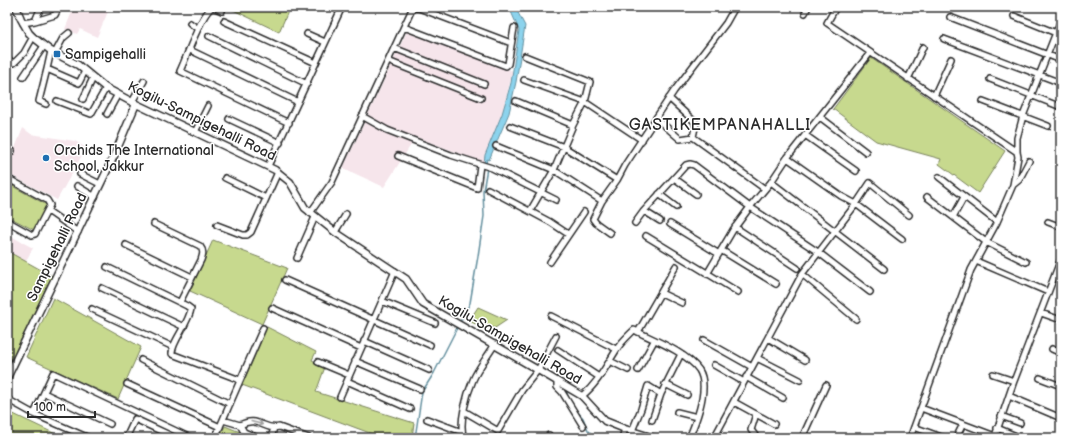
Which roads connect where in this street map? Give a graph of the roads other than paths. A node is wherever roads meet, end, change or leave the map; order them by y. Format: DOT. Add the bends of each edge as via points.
graph roads {
  1 [pos="10,7"];
  2 [pos="16,7"];
  3 [pos="41,7"];
  4 [pos="59,7"];
  5 [pos="224,7"];
  6 [pos="342,7"];
  7 [pos="415,7"];
  8 [pos="735,7"];
  9 [pos="808,7"];
  10 [pos="836,7"];
  11 [pos="7,9"];
  12 [pos="805,12"];
  13 [pos="1014,16"];
  14 [pos="950,17"];
  15 [pos="1061,20"];
  16 [pos="35,21"];
  17 [pos="224,21"];
  18 [pos="24,23"];
  19 [pos="190,23"];
  20 [pos="404,27"];
  21 [pos="198,28"];
  22 [pos="514,28"];
  23 [pos="69,33"];
  24 [pos="307,34"];
  25 [pos="1058,34"];
  26 [pos="209,36"];
  27 [pos="33,37"];
  28 [pos="944,39"];
  29 [pos="325,42"];
  30 [pos="511,43"];
  31 [pos="44,46"];
  32 [pos="923,47"];
  33 [pos="394,48"];
  34 [pos="190,50"];
  35 [pos="53,52"];
  36 [pos="870,52"];
  37 [pos="1047,55"];
  38 [pos="525,56"];
  39 [pos="7,59"];
  40 [pos="951,59"];
  41 [pos="1061,60"];
  42 [pos="388,61"];
  43 [pos="316,63"];
  44 [pos="47,70"];
  45 [pos="85,71"];
  46 [pos="1039,74"];
  47 [pos="23,77"];
  48 [pos="93,78"];
  49 [pos="908,79"];
  50 [pos="990,79"];
  51 [pos="144,80"];
  52 [pos="524,80"];
  53 [pos="1061,83"];
  54 [pos="307,84"];
  55 [pos="484,84"];
  56 [pos="106,88"];
  57 [pos="118,94"];
  58 [pos="1031,95"];
  59 [pos="934,96"];
  60 [pos="481,98"];
  61 [pos="669,98"];
  62 [pos="83,99"];
  63 [pos="983,100"];
  64 [pos="57,101"];
  65 [pos="516,101"];
  66 [pos="298,102"];
  67 [pos="585,102"];
  68 [pos="134,103"];
  69 [pos="46,104"];
  70 [pos="208,106"];
  71 [pos="1061,107"];
  72 [pos="107,114"];
  73 [pos="362,116"];
  74 [pos="1023,116"];
  75 [pos="820,117"];
  76 [pos="656,118"];
  77 [pos="229,119"];
  78 [pos="289,123"];
  79 [pos="572,124"];
  80 [pos="510,126"];
  81 [pos="1048,126"];
  82 [pos="195,132"];
  83 [pos="805,135"];
  84 [pos="693,137"];
  85 [pos="642,140"];
  86 [pos="280,143"];
  87 [pos="496,146"];
  88 [pos="564,147"];
  89 [pos="866,152"];
  90 [pos="1017,152"];
  91 [pos="398,156"];
  92 [pos="787,158"];
  93 [pos="1029,161"];
  94 [pos="480,165"];
  95 [pos="268,166"];
  96 [pos="554,170"];
  97 [pos="856,171"];
  98 [pos="278,172"];
  99 [pos="80,174"];
  100 [pos="938,177"];
  101 [pos="7,178"];
  102 [pos="224,178"];
  103 [pos="674,178"];
  104 [pos="617,180"];
  105 [pos="771,182"];
  106 [pos="100,184"];
  107 [pos="1013,185"];
  108 [pos="76,186"];
  109 [pos="488,189"];
  110 [pos="765,189"];
  111 [pos="540,193"];
  112 [pos="659,194"];
  113 [pos="696,194"];
  114 [pos="95,197"];
  115 [pos="927,197"];
  116 [pos="964,197"];
  117 [pos="266,198"];
  118 [pos="556,200"];
  119 [pos="602,201"];
  120 [pos="856,204"];
  121 [pos="676,207"];
  122 [pos="750,207"];
  123 [pos="48,210"];
  124 [pos="530,211"];
  125 [pos="644,211"];
  126 [pos="584,212"];
  127 [pos="310,213"];
  128 [pos="346,214"];
  129 [pos="909,214"];
  130 [pos="315,217"];
  131 [pos="953,217"];
  132 [pos="7,222"];
  133 [pos="660,222"];
  134 [pos="997,222"];
  135 [pos="1048,222"];
  136 [pos="635,223"];
  137 [pos="154,224"];
  138 [pos="217,224"];
  139 [pos="670,224"];
  140 [pos="735,227"];
  141 [pos="1061,227"];
  142 [pos="835,230"];
  143 [pos="78,232"];
  144 [pos="335,232"];
  145 [pos="610,233"];
  146 [pos="568,234"];
  147 [pos="646,236"];
  148 [pos="902,239"];
  149 [pos="986,242"];
  150 [pos="126,245"];
  151 [pos="720,252"];
  152 [pos="818,252"];
  153 [pos="297,258"];
  154 [pos="1061,259"];
  155 [pos="976,261"];
  156 [pos="550,262"];
  157 [pos="1026,262"];
  158 [pos="676,266"];
  159 [pos="107,267"];
  160 [pos="797,268"];
  161 [pos="884,268"];
  162 [pos="395,271"];
  163 [pos="707,274"];
  164 [pos="802,274"];
  165 [pos="192,277"];
  166 [pos="285,280"];
  167 [pos="776,284"];
  168 [pos="102,288"];
  169 [pos="738,292"];
  170 [pos="870,292"];
  171 [pos="1048,292"];
  172 [pos="661,293"];
  173 [pos="382,301"];
  174 [pos="180,302"];
  175 [pos="682,302"];
  176 [pos="272,308"];
  177 [pos="92,309"];
  178 [pos="1041,313"];
  179 [pos="551,316"];
  180 [pos="856,319"];
  181 [pos="374,320"];
  182 [pos="1061,320"];
  183 [pos="435,323"];
  184 [pos="184,327"];
  185 [pos="263,328"];
  186 [pos="638,332"];
  187 [pos="556,336"];
  188 [pos="768,338"];
  189 [pos="654,340"];
  190 [pos="704,340"];
  191 [pos="364,341"];
  192 [pos="495,344"];
  193 [pos="430,345"];
  194 [pos="173,347"];
  195 [pos="361,348"];
  196 [pos="616,349"];
  197 [pos="1052,349"];
  198 [pos="558,350"];
  199 [pos="1061,353"];
  200 [pos="681,354"];
  201 [pos="757,358"];
  202 [pos="141,360"];
  203 [pos="806,360"];
  204 [pos="356,361"];
  205 [pos="610,361"];
  206 [pos="318,362"];
  207 [pos="714,365"];
  208 [pos="752,367"];
  209 [pos="429,370"];
  210 [pos="538,370"];
  211 [pos="628,370"];
  212 [pos="638,370"];
  213 [pos="993,374"];
  214 [pos="599,377"];
  215 [pos="7,378"];
  216 [pos="348,378"];
  217 [pos="1040,378"];
  218 [pos="240,380"];
  219 [pos="745,380"];
  220 [pos="800,380"];
  221 [pos="557,381"];
  222 [pos="1014,381"];
  223 [pos="127,384"];
  224 [pos="665,384"];
  225 [pos="826,385"];
  226 [pos="1061,386"];
  227 [pos="420,389"];
  228 [pos="44,393"];
  229 [pos="661,394"];
  230 [pos="688,395"];
  231 [pos="582,396"];
  232 [pos="1009,396"];
  233 [pos="340,397"];
  234 [pos="783,398"];
  235 [pos="7,400"];
  236 [pos="734,402"];
  237 [pos="230,404"];
  238 [pos="921,408"];
  239 [pos="410,409"];
  240 [pos="464,411"];
  241 [pos="677,412"];
  242 [pos="34,414"];
  243 [pos="756,414"];
  244 [pos="1001,416"];
  245 [pos="697,417"];
  246 [pos="1061,418"];
  247 [pos="427,419"];
  248 [pos="223,420"];
  249 [pos="652,420"];
  250 [pos="1020,423"];
  251 [pos="110,424"];
  252 [pos="774,424"];
  253 [pos="962,424"];
  254 [pos="240,425"];
  255 [pos="583,426"];
  256 [pos="220,427"];
  257 [pos="914,427"];
  258 [pos="274,428"];
  259 [pos="997,428"];
  260 [pos="625,429"];
  261 [pos="632,431"];
  262 [pos="462,432"];
  263 [pos="1010,436"];
  264 [pos="88,438"];
  265 [pos="126,438"];
  266 [pos="176,438"];
  267 [pos="191,438"];
  268 [pos="215,438"];
  269 [pos="258,438"];
  270 [pos="271,438"];
  271 [pos="309,438"];
  272 [pos="464,438"];
  273 [pos="622,438"];
  274 [pos="654,438"];
  275 [pos="689,438"];
  276 [pos="714,438"];
  277 [pos="757,438"];
  278 [pos="802,438"];
  279 [pos="910,438"];
  280 [pos="944,438"];
  281 [pos="956,438"];
  282 [pos="1021,438"];
  1 -- 11 [label="street"];
  2 -- 18 [label="street, Kogilu-Sampigehalli Road"];
  3 -- 16 [label="street"];
  4 -- 16 [label="street" via="55,15"];
  5 -- 21 [label="street" via="222,11 210,8"];
  6 -- 29 [label="street"];
  7 -- 20 [label="street"];
  7 -- 30 [label="street"];
  8 -- 61 [label="street" via="726,23"];
  9 -- 12 [label="street"];
  10 -- 36 [label="street" via="827,23"];
  13 -- 25 [label="street"];
  14 -- 37 [label="street"];
  15 -- 25 [label="street"];
  16 -- 18 [label="street"];
  17 -- 43 [label="street"];
  18 -- 27 [label="street, Kogilu-Sampigehalli Road"];
  19 -- 21 [label="street"];
  20 -- 30 [label="street" via="503,66 508,64"];
  20 -- 33 [label="street"];
  21 -- 34 [label="street"];
  22 -- 30 [label="street"];
  23 -- 35 [label="street"];
  24 -- 29 [label="street"];
  25 -- 37 [label="street"];
  26 -- 54 [label="street"];
  27 -- 31 [label="street, Kogilu-Sampigehalli Road"];
  27 -- 39 [label="street" via="24,53 14,63"];
  28 -- 46 [label="street"];
  29 -- 43 [label="street"];
  31 -- 35 [label="street, Kogilu-Sampigehalli Road"];
  31 -- 47 [label="street"];
  32 -- 49 [label="street"];
  33 -- 42 [label="street"];
  33 -- 55 [label="street"];
  34 -- 66 [label="street"];
  34 -- 78 [label="street" via="180,71"];
  35 -- 44 [label="street"];
  35 -- 45 [label="street, Kogilu-Sampigehalli Road"];
  36 -- 49 [label="street"];
  36 -- 75 [label="street"];
  37 -- 41 [label="street"];
  37 -- 46 [label="street"];
  38 -- 67 [label="street" via="590,82"];
  40 -- 59 [label="street"];
  42 -- 60 [label="street"];
  42 -- 73 [label="street"];
  43 -- 54 [label="street"];
  44 -- 45 [label="street" via="79,83"];
  44 -- 69 [label="street" via="39,101"];
  45 -- 48 [label="street, Kogilu-Sampigehalli Road"];
  46 -- 53 [label="street"];
  46 -- 58 [label="street"];
  48 -- 56 [label="street, Kogilu-Sampigehalli Road"];
  48 -- 62 [label="street"];
  49 -- 59 [label="street"];
  50 -- 58 [label="street"];
  51 -- 68 [label="street"];
  52 -- 67 [label="street"];
  54 -- 66 [label="street"];
  56 -- 57 [label="street, Kogilu-Sampigehalli Road"];
  56 -- 64 [label="street" via="91,114"];
  57 -- 68 [label="street, Kogilu-Sampigehalli Road"];
  57 -- 72 [label="street"];
  58 -- 71 [label="street"];
  58 -- 74 [label="street"];
  59 -- 90 [label="street"];
  61 -- 76 [label="street"];
  61 -- 84 [label="street" via="696,123"];
  63 -- 74 [label="street"];
  65 -- 79 [label="street"];
  66 -- 78 [label="street"];
  67 -- 79 [label="street"];
  67 -- 85 [label="street"];
  68 -- 82 [label="street, Kogilu-Sampigehalli Road"];
  68 -- 106 [label="street, Sampigehalli Road"];
  70 -- 82 [label="street"];
  73 -- 94 [label="street" via="387,130"];
  73 -- 127 [label="street" via="332,182"];
  74 -- 81 [label="street"];
  74 -- 90 [label="street" via="1017,138"];
  75 -- 83 [label="street"];
  75 -- 89 [label="street"];
  76 -- 84 [label="street" via="680,139"];
  76 -- 85 [label="street"];
  77 -- 86 [label="street"];
  78 -- 86 [label="street"];
  79 -- 88 [label="street"];
  80 -- 88 [label="street"];
  82 -- 95 [label="street, Kogilu-Sampigehalli Road"];
  83 -- 92 [label="street"];
  83 -- 97 [label="street"];
  84 -- 110 [label="street"];
  85 -- 104 [label="street"];
  86 -- 95 [label="street"];
  87 -- 96 [label="street"];
  88 -- 96 [label="street"];
  88 -- 104 [label="street"];
  90 -- 107 [label="street"];
  91 -- 94 [label="street" via="476,188"];
  92 -- 105 [label="street"];
  92 -- 120 [label="street"];
  93 -- 107 [label="street" via="1019,180"];
  94 -- 111 [label="street" via="492,168"];
  95 -- 98 [label="street, Kogilu-Sampigehalli Road"];
  96 -- 111 [label="street"];
  96 -- 119 [label="street"];
  98 -- 117 [label="street"];
  98 -- 127 [label="street, Kogilu-Sampigehalli Road" via="290,182 304,208"];
  99 -- 106 [label="street"];
  100 -- 116 [label="street"];
  101 -- 123 [label="street" via="48,200"];
  102 -- 117 [label="street"];
  103 -- 112 [label="street"];
  103 -- 113 [label="street"];
  103 -- 122 [label="street" via="686,165 694,165"];
  104 -- 119 [label="street"];
  105 -- 110 [label="street"];
  105 -- 142 [label="street"];
  106 -- 114 [label="street, Sampigehalli Road"];
  107 -- 134 [label="street"];
  108 -- 114 [label="street"];
  109 -- 124 [label="street"];
  110 -- 122 [label="street"];
  111 -- 118 [label="street"];
  111 -- 124 [label="street"];
  112 -- 121 [label="street"];
  112 -- 125 [label="street"];
  114 -- 143 [label="street, Sampigehalli Road"];
  115 -- 131 [label="street"];
  116 -- 131 [label="street"];
  116 -- 134 [label="street"];
  117 -- 138 [label="street" via="251,232 247,235"];
  119 -- 145 [label="street" via="593,219"];
  120 -- 129 [label="street" via="870,183"];
  120 -- 142 [label="street"];
  120 -- 148 [label="street"];
  122 -- 140 [label="street"];
  122 -- 152 [label="street"];
  123 -- 132 [label="street" via="32,235"];
  123 -- 143 [label="street"];
  124 -- 146 [label="street"];
  125 -- 133 [label="street"];
  125 -- 136 [label="street"];
  126 -- 146 [label="street"];
  127 -- 130 [label="street, Kogilu-Sampigehalli Road"];
  128 -- 144 [label="street"];
  130 -- 144 [label="street, Kogilu-Sampigehalli Road"];
  130 -- 153 [label="street"];
  131 -- 149 [label="street"];
  134 -- 149 [label="street"];
  135 -- 141 [label="street"];
  137 -- 165 [label="street" via="200,246 203,250"];
  139 -- 151 [label="street"];
  140 -- 151 [label="street"];
  140 -- 160 [label="street"];
  142 -- 152 [label="street"];
  142 -- 161 [label="street"];
  143 -- 215 [label="street, Sampigehalli Road"];
  144 -- 162 [label="street, Kogilu-Sampigehalli Road"];
  146 -- 156 [label="street"];
  147 -- 163 [label="street"];
  149 -- 155 [label="street"];
  149 -- 157 [label="street"];
  150 -- 165 [label="street"];
  151 -- 163 [label="street"];
  151 -- 167 [label="street"];
  152 -- 164 [label="street"];
  152 -- 170 [label="street"];
  154 -- 171 [label="street"];
  155 -- 171 [label="street"];
  155 -- 238 [label="street"];
  158 -- 172 [label="street"];
  159 -- 174 [label="street"];
  162 -- 173 [label="street"];
  162 -- 192 [label="street, Kogilu-Sampigehalli Road" via="406,279 423,304"];
  163 -- 169 [label="street"];
  164 -- 180 [label="street"];
  164 -- 188 [label="street"];
  165 -- 174 [label="street"];
  166 -- 181 [label="street"];
  168 -- 184 [label="street"];
  171 -- 178 [label="street"];
  172 -- 175 [label="street"];
  172 -- 186 [label="street"];
  173 -- 181 [label="street"];
  173 -- 183 [label="street"];
  174 -- 184 [label="street" via="191,309"];
  176 -- 195 [label="street"];
  177 -- 194 [label="street"];
  178 -- 182 [label="street"];
  178 -- 222 [label="street"];
  179 -- 196 [label="street"];
  181 -- 191 [label="street"];
  181 -- 193 [label="street"];
  184 -- 194 [label="street"];
  185 -- 218 [label="street"];
  186 -- 189 [label="street"];
  186 -- 196 [label="street" via="634,330"];
  187 -- 210 [label="street"];
  188 -- 201 [label="street"];
  188 -- 203 [label="street"];
  189 -- 200 [label="street"];
  189 -- 212 [label="street"];
  190 -- 208 [label="street"];
  191 -- 195 [label="street"];
  191 -- 209 [label="street"];
  192 -- 210 [label="street, Kogilu-Sampigehalli Road"];
  192 -- 240 [label="street" via="473,379"];
  194 -- 218 [label="street" via="172,354 177,357"];
  195 -- 204 [label="street"];
  196 -- 205 [label="street"];
  197 -- 199 [label="street"];
  198 -- 214 [label="street"];
  200 -- 224 [label="street"];
  200 -- 245 [label="street" via="700,371 704,386"];
  201 -- 208 [label="street"];
  201 -- 220 [label="street"];
  202 -- 237 [label="street"];
  204 -- 216 [label="street"];
  204 -- 227 [label="street"];
  205 -- 211 [label="street"];
  205 -- 214 [label="street"];
  206 -- 216 [label="street"];
  207 -- 219 [label="street"];
  208 -- 219 [label="street"];
  210 -- 221 [label="street, Kogilu-Sampigehalli Road"];
  210 -- 240 [label="street" via="522,390 498,431"];
  213 -- 222 [label="street"];
  214 -- 231 [label="street" via="591,389"];
  216 -- 233 [label="street"];
  216 -- 239 [label="street"];
  217 -- 226 [label="street"];
  218 -- 237 [label="street"];
  219 -- 234 [label="street"];
  219 -- 236 [label="street"];
  221 -- 231 [label="street, Kogilu-Sampigehalli Road"];
  221 -- 255 [label="street" via="557,388"];
  222 -- 232 [label="street"];
  223 -- 256 [label="street"];
  224 -- 229 [label="street"];
  224 -- 230 [label="street"];
  225 -- 278 [label="street"];
  228 -- 242 [label="street"];
  228 -- 251 [label="street"];
  228 -- 267 [label="street" via="53,373"];
  229 -- 249 [label="street"];
  229 -- 261 [label="street" via="648,386"];
  231 -- 260 [label="street, Kogilu-Sampigehalli Road" via="605,421"];
  232 -- 244 [label="street"];
  232 -- 246 [label="street"];
  235 -- 242 [label="street"];
  236 -- 243 [label="street"];
  236 -- 276 [label="street"];
  237 -- 248 [label="street"];
  238 -- 253 [label="street"];
  238 -- 257 [label="street"];
  240 -- 262 [label="street" via="461,419"];
  241 -- 245 [label="street"];
  242 -- 264 [label="street"];
  243 -- 252 [label="street"];
  243 -- 277 [label="street" via="751,430"];
  244 -- 250 [label="street"];
  244 -- 259 [label="street"];
  245 -- 275 [label="street"];
  247 -- 262 [label="street"];
  248 -- 254 [label="street"];
  248 -- 256 [label="street"];
  253 -- 259 [label="street" via="995,436"];
  253 -- 281 [label="street"];
  254 -- 258 [label="street, one-way" via="252,421"];
  254 -- 269 [label="street" via="244,432"];
  256 -- 268 [label="street"];
  257 -- 279 [label="street"];
  257 -- 280 [label="street"];
  258 -- 270 [label="street"];
  258 -- 271 [label="street" via="279,427"];
  259 -- 263 [label="street"];
  260 -- 261 [label="street, Kogilu-Sampigehalli Road"];
  260 -- 273 [label="street"];
  261 -- 274 [label="street, Kogilu-Sampigehalli Road"];
  262 -- 272 [label="street"];
  263 -- 282 [label="street"];
  265 -- 266 [label="street" via="135,419"];
}
